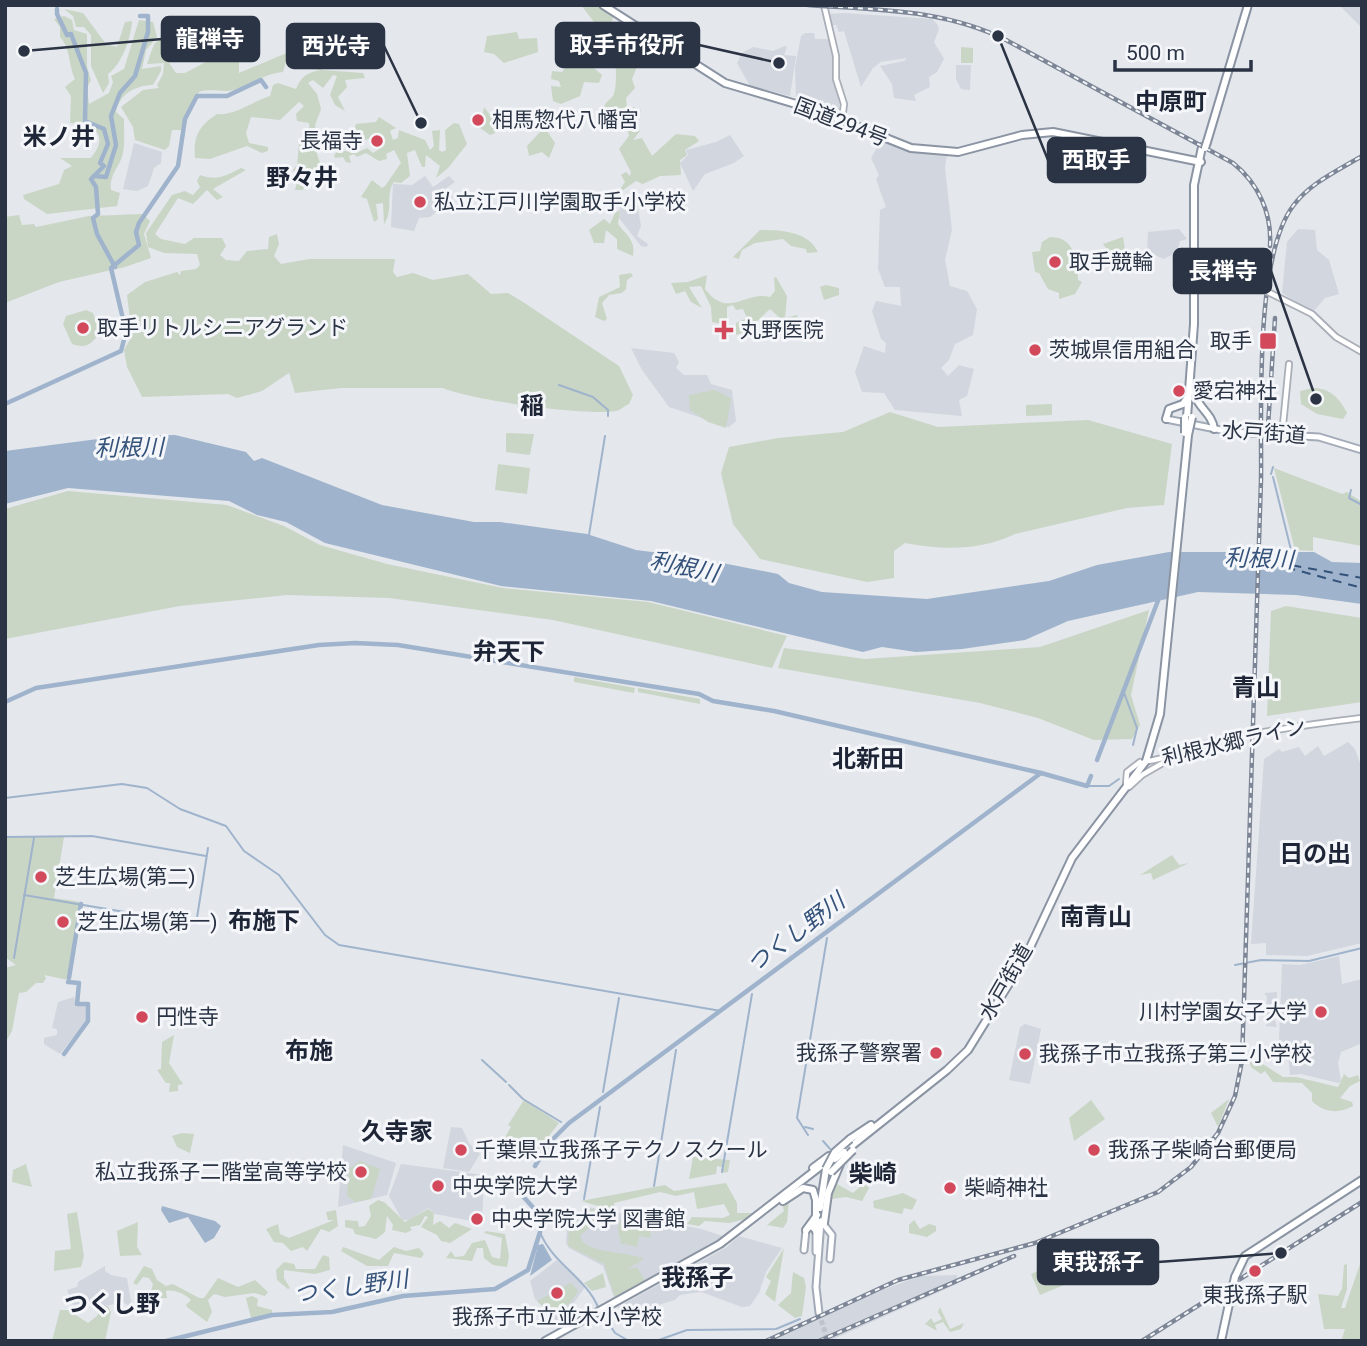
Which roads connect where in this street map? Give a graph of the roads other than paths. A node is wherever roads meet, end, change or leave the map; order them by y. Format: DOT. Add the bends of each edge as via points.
graph roads {
  1 [pos="603,5"];
  2 [pos="824,5"];
  3 [pos="1247,5"];
  4 [pos="843,118"];
  5 [pos="1200,162"];
  6 [pos="1196,260"];
  7 [pos="1362,352"];
  8 [pos="1289,364"];
  9 [pos="1191,388"];
  10 [pos="1175,406"];
  11 [pos="1203,410"];
  12 [pos="1188,417"];
  13 [pos="1166,418"];
  14 [pos="1213,429"];
  15 [pos="1282,436"];
  16 [pos="1362,450"];
  17 [pos="1362,718"];
  18 [pos="1172,758"];
  19 [pos="1145,760"];
  20 [pos="1151,769"];
  21 [pos="1126,789"];
  22 [pos="910,1097"];
  23 [pos="885,1119"];
  24 [pos="843,1151"];
  25 [pos="833,1158"];
  26 [pos="828,1171"];
  27 [pos="1362,1180"];
  28 [pos="792,1189"];
  29 [pos="821,1195"];
  30 [pos="755,1220"];
  31 [pos="821,1220"];
  32 [pos="806,1230"];
  33 [pos="817,1231"];
  34 [pos="832,1238"];
  35 [pos="804,1250"];
  36 [pos="817,1251"];
  37 [pos="830,1258"];
  38 [pos="818,1313"];
  39 [pos="547,1341"];
  40 [pos="1221,1341"];
  1 -- 4 [label="highway, 国道294号" via="713,76"];
  2 -- 4 [label="main road"];
  3 -- 5 [label="highway, 水戸街道"];
  4 -- 5 [label="highway, 国道294号" via="911,147 945,151 1053,132"];
  5 -- 6 [label="highway, 水戸街道"];
  6 -- 7 [label="main road, bridge" via="1318,318 1336,337"];
  6 -- 9 [label="highway, 水戸街道"];
  8 -- 15 [label="main road"];
  9 -- 10 [label="highway" via="1185,403"];
  9 -- 11 [label="highway"];
  9 -- 12 [label="highway, 水戸街道"];
  10 -- 12 [label="highway"];
  10 -- 13 [label="highway"];
  11 -- 12 [label="highway"];
  11 -- 14 [label="highway"];
  12 -- 19 [label="highway, 水戸街道, bridge" via="1158,709"];
  13 -- 14 [label="main road, 水戸街道"];
  14 -- 15 [label="main road, 水戸街道"];
  15 -- 16 [label="main road, 水戸街道" via="1320,437"];
  17 -- 18 [label="main road, 利根水郷ライン" via="1209,744"];
  18 -- 19 [label="main road, 利根水郷ライン"];
  18 -- 20 [label="main road"];
  19 -- 20 [label="main road"];
  19 -- 21 [label="highway, 水戸街道"];
  19 -- 21 [label="main road" via="1127,777"];
  20 -- 21 [label="main road"];
  21 -- 22 [label="highway, 水戸街道" via="1066,862 1023,956 970,1044"];
  21 -- 23 [label="highway, 水戸街道" via="1072,858 1026,956 975,1044"];
  22 -- 24 [label="highway, 水戸街道"];
  22 -- 26 [label="highway, bridge" via="835,1152"];
  23 -- 24 [label="highway, 水戸街道"];
  23 -- 26 [label="highway, bridge"];
  24 -- 25 [label="highway, 水戸街道, bridge"];
  25 -- 28 [label="highway, 水戸街道"];
  25 -- 30 [label="highway, 水戸街道"];
  26 -- 29 [label="highway"];
  26 -- 31 [label="highway"];
  27 -- 40 [label="highway, bridge" via="1245,1256 1235,1277"];
  28 -- 31 [label="highway" via="825,1158 837,1158 839,1169"];
  28 -- 39 [label="highway, 水戸街道" via="720,1244"];
  29 -- 31 [label="highway"];
  29 -- 33 [label="highway"];
  30 -- 31 [label="highway" via="804,1188 815,1194"];
  30 -- 39 [label="highway, 水戸街道" via="718,1249"];
  31 -- 32 [label="highway"];
  31 -- 33 [label="highway"];
  31 -- 34 [label="main road"];
  31 -- 36 [label="main road"];
  32 -- 33 [label="main road" via="811,1226"];
  32 -- 35 [label="main road"];
  33 -- 36 [label="main road"];
  34 -- 36 [label="main road" via="823,1234"];
  34 -- 37 [label="main road"];
  36 -- 38 [label="main road" via="813,1293"];
}
